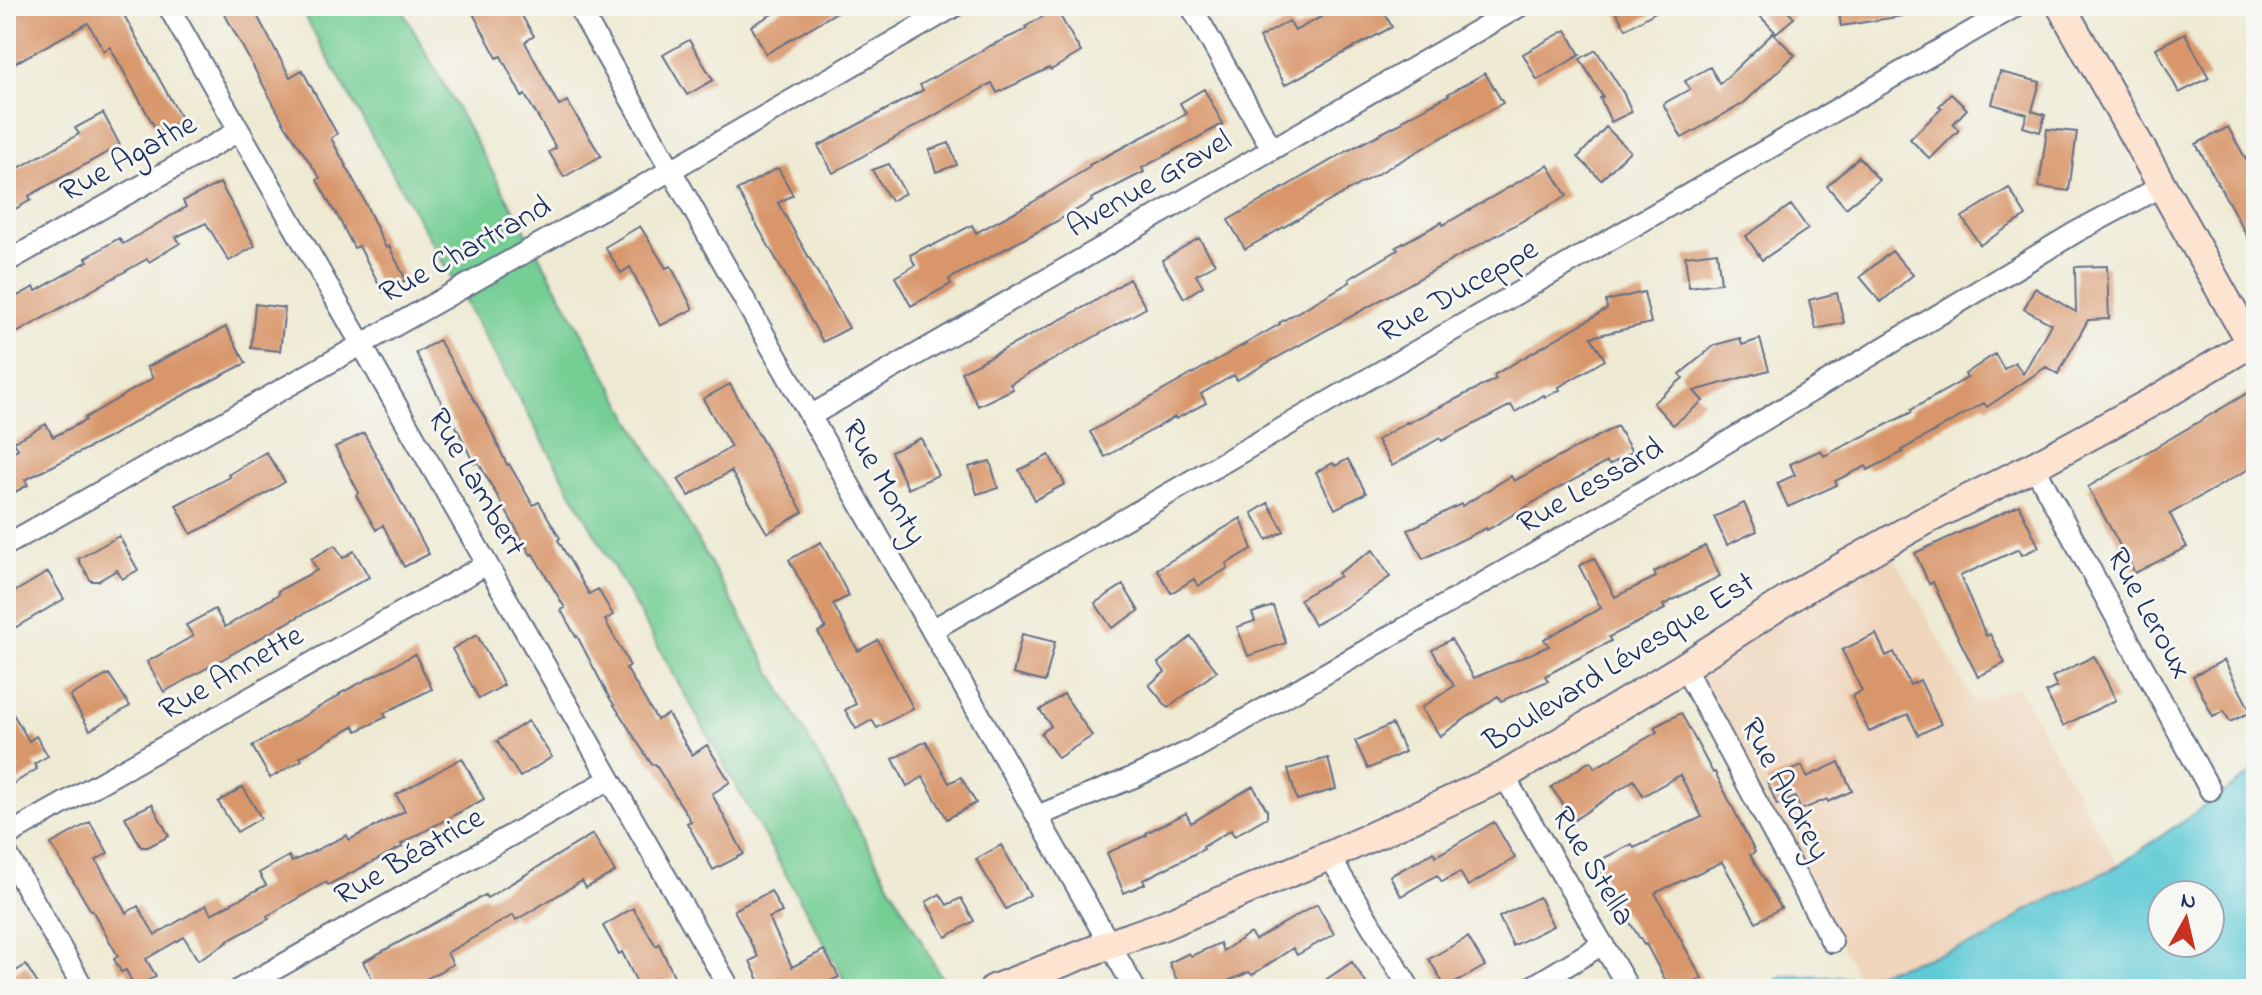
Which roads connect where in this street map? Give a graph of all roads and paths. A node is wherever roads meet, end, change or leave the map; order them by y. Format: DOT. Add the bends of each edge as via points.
graph roads {
  1 [pos="168,6"];
  2 [pos="578,6"];
  3 [pos="955,6"];
  4 [pos="1191,6"];
  5 [pos="1520,6"];
  6 [pos="2016,6"];
  7 [pos="2061,6"];
  8 [pos="239,131"];
  9 [pos="1272,149"];
  10 [pos="671,170"];
  11 [pos="2162,186"];
  12 [pos="6,262"];
  13 [pos="2253,342"];
  14 [pos="361,345"];
  15 [pos="810,416"];
  16 [pos="2034,466"];
  17 [pos="6,545"];
  18 [pos="487,564"];
  19 [pos="932,630"];
  20 [pos="1684,667"];
  21 [pos="1504,776"];
  22 [pos="610,779"];
  23 [pos="2210,790"];
  24 [pos="1037,816"];
  25 [pos="6,836"];
  26 [pos="6,852"];
  27 [pos="1329,856"];
  28 [pos="1832,942"];
  29 [pos="1110,944"];
  30 [pos="1603,944"];
  31 [pos="84,989"];
  32 [pos="240,989"];
  33 [pos="730,989"];
  34 [pos="994,989"];
  35 [pos="1135,989"];
  36 [pos="1410,989"];
  37 [pos="1528,989"];
  38 [pos="1629,989"];
  1 -- 8 [label="street, Rue Lambert"];
  2 -- 10 [label="street, Rue Monty"];
  3 -- 10 [label="street, Rue Chartrand"];
  4 -- 9 [label="street"];
  5 -- 9 [label="street, Avenue Gravel"];
  6 -- 19 [label="street, Rue Duceppe"];
  7 -- 11 [label="street"];
  8 -- 12 [label="street, Rue Agathe"];
  8 -- 14 [label="street, Rue Lambert"];
  9 -- 15 [label="street, Avenue Gravel"];
  10 -- 14 [label="street, Rue Chartrand"];
  10 -- 15 [label="street, Rue Monty"];
  11 -- 13 [label="street"];
  11 -- 24 [label="street, Rue Lessard" via="1192,750"];
  13 -- 16 [label="street, Boulevard Lévesque Est"];
  14 -- 17 [label="street, Rue Chartrand"];
  14 -- 18 [label="street, Rue Lambert"];
  15 -- 19 [label="street, Rue Monty"];
  16 -- 20 [label="street, Boulevard Lévesque Est" via="1809,586"];
  16 -- 23 [label="street, Rue Leroux"];
  18 -- 22 [label="street, Rue Lambert"];
  18 -- 25 [label="street, Rue Annette"];
  19 -- 24 [label="street, Rue Monty"];
  20 -- 21 [label="street, Boulevard Lévesque Est"];
  20 -- 28 [label="street, Rue Audrey"];
  21 -- 27 [label="street, Boulevard Lévesque Est"];
  21 -- 30 [label="street, Rue Stella"];
  22 -- 32 [label="street, Rue Béatrice"];
  22 -- 33 [label="street, Rue Lambert"];
  24 -- 29 [label="street, Rue Monty"];
  26 -- 31 [label="street"];
  27 -- 29 [label="street, Boulevard Lévesque Est"];
  27 -- 36 [label="street"];
  29 -- 34 [label="street, Boulevard Lévesque Est"];
  29 -- 35 [label="street, Rue Monty"];
  30 -- 37 [label="street"];
  30 -- 38 [label="street, Rue Stella"];
}
